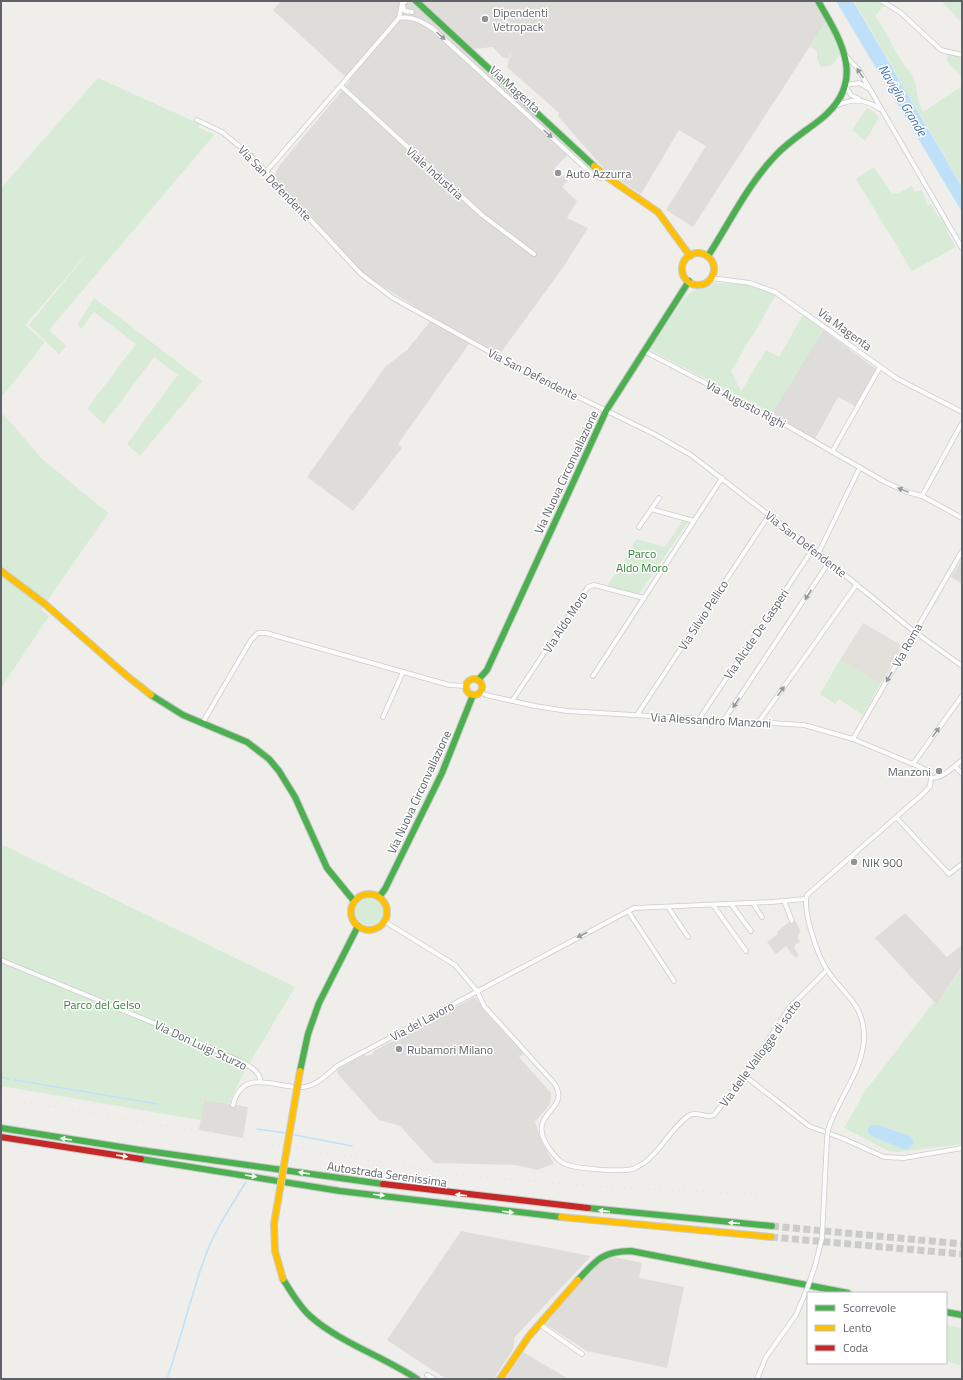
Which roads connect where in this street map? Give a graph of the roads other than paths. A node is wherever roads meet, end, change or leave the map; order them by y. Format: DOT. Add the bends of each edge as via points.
graph roads {
  1 [pos="818,1"];
  2 [pos="882,1"];
  3 [pos="403,2"];
  4 [pos="417,2"];
  5 [pos="412,12"];
  6 [pos="408,17"];
  7 [pos="399,18"];
  8 [pos="962,55"];
  9 [pos="846,56"];
  10 [pos="341,86"];
  11 [pos="846,86"];
  12 [pos="871,91"];
  13 [pos="861,100"];
  14 [pos="837,106"];
  15 [pos="882,110"];
  16 [pos="197,120"];
  17 [pos="266,172"];
  18 [pos="604,175"];
  19 [pos="962,248"];
  20 [pos="534,254"];
  21 [pos="690,256"];
  22 [pos="708,256"];
  23 [pos="711,278"];
  24 [pos="689,281"];
  25 [pos="644,351"];
  26 [pos="880,367"];
  27 [pos="606,411"];
  28 [pos="962,412"];
  29 [pos="962,423"];
  30 [pos="832,452"];
  31 [pos="860,467"];
  32 [pos="722,478"];
  33 [pos="922,496"];
  34 [pos="659,498"];
  35 [pos="652,509"];
  36 [pos="769,515"];
  37 [pos="962,518"];
  38 [pos="694,521"];
  39 [pos="639,527"];
  40 [pos="813,549"];
  41 [pos="962,551"];
  42 [pos="818,554"];
  43 [pos="829,562"];
  44 [pos="1,571"];
  45 [pos="857,584"];
  46 [pos="644,598"];
  47 [pos="915,631"];
  48 [pos="962,666"];
  49 [pos="402,672"];
  50 [pos="593,676"];
  51 [pos="478,680"];
  52 [pos="466,686"];
  53 [pos="480,692"];
  54 [pos="473,695"];
  55 [pos="962,696"];
  56 [pos="512,701"];
  57 [pos="637,715"];
  58 [pos="383,717"];
  59 [pos="700,719"];
  60 [pos="724,720"];
  61 [pos="203,722"];
  62 [pos="758,722"];
  63 [pos="853,739"];
  64 [pos="962,760"];
  65 [pos="913,764"];
  66 [pos="955,766"];
  67 [pos="962,774"];
  68 [pos="931,778"];
  69 [pos="896,817"];
  70 [pos="962,864"];
  71 [pos="379,897"];
  72 [pos="805,899"];
  73 [pos="354,901"];
  74 [pos="784,901"];
  75 [pos="753,903"];
  76 [pos="731,904"];
  77 [pos="713,905"];
  78 [pos="668,907"];
  79 [pos="628,911"];
  80 [pos="762,917"];
  81 [pos="384,921"];
  82 [pos="792,921"];
  83 [pos="358,926"];
  84 [pos="751,931"];
  85 [pos="688,936"];
  86 [pos="746,951"];
  87 [pos="1,960"];
  88 [pos="827,970"];
  89 [pos="674,981"];
  90 [pos="477,991"];
  91 [pos="745,1076"];
  92 [pos="261,1082"];
  93 [pos="233,1105"];
  94 [pos="1,1128"];
  95 [pos="1,1137"];
  96 [pos="962,1148"];
  97 [pos="772,1226"];
  98 [pos="771,1237"];
  99 [pos="843,1292"];
  100 [pos="947,1312"];
  101 [pos="962,1315"];
  102 [pos="539,1324"];
  103 [pos="582,1354"];
  104 [pos="427,1375"];
  105 [pos="417,1379"];
  106 [pos="434,1379"];
  107 [pos="500,1379"];
  108 [pos="757,1379"];
  1 -- 9 [label="main road"];
  2 -- 8 [label="street" via="901,13 937,47 946,52"];
  3 -- 5 [label="street" via="405,11"];
  3 -- 7 [label="street"];
  4 -- 5 [label="street"];
  4 -- 18 [label="main road, Via Magenta"];
  5 -- 6 [label="street"];
  6 -- 7 [label="street"];
  6 -- 18 [label="street, Via Magenta, one-way" via="420,20 432,28 593,175 600,178"];
  7 -- 10 [label="street"];
  9 -- 11 [label="main road"];
  12 -- 9 [label="street, one-way" via="858,69"];
  10 -- 17 [label="street"];
  10 -- 20 [label="street, Viale Industria" via="482,215"];
  11 -- 12 [label="street" via="859,83"];
  11 -- 13 [label="street" via="851,94"];
  11 -- 14 [label="main road"];
  12 -- 15 [label="street"];
  13 -- 14 [label="street" via="850,100"];
  13 -- 15 [label="street" via="872,103"];
  14 -- 22 [label="main road" via="776,155"];
  15 -- 19 [label="street"];
  16 -- 17 [label="street, Via San Defendente" via="222,132"];
  17 -- 27 [label="street, Via San Defendente" via="362,274 393,298 507,362"];
  18 -- 21 [label="main road, Via Magenta" via="658,212"];
  21 -- 22 [label="main road" via="699,253"];
  21 -- 24 [label="main road" via="683,268"];
  22 -- 23 [label="main road" via="713,264"];
  23 -- 24 [label="main road" via="703,284"];
  23 -- 26 [label="street, Via Magenta" via="750,283 775,292"];
  24 -- 25 [label="main road, Via Nuova Circonvallazione"];
  25 -- 27 [label="main road, Via Nuova Circonvallazione"];
  25 -- 30 [label="street, Via Augusto Righi" via="786,425"];
  26 -- 28 [label="street, Via Magenta"];
  26 -- 30 [label="street"];
  27 -- 32 [label="street, Via San Defendente" via="672,443"];
  27 -- 51 [label="main road, Via Nuova Circonvallazione" via="487,670"];
  29 -- 33 [label="street"];
  30 -- 31 [label="street, Via Augusto Righi"];
  33 -- 31 [label="street, Via Augusto Righi, one-way" via="885,482"];
  31 -- 42 [label="street"];
  32 -- 36 [label="street, Via San Defendente"];
  32 -- 38 [label="street"];
  33 -- 37 [label="street, Via Augusto Righi"];
  34 -- 35 [label="street"];
  35 -- 38 [label="street"];
  35 -- 39 [label="street"];
  36 -- 40 [label="street, Via San Defendente"];
  36 -- 57 [label="street, Via Silvio Pellico"];
  38 -- 46 [label="street"];
  40 -- 42 [label="street, Via San Defendente"];
  40 -- 59 [label="street, Via Alcide De Gasperi"];
  41 -- 47 [label="street, Via Roma"];
  42 -- 43 [label="street, Via San Defendente"];
  43 -- 45 [label="street, Via San Defendente"];
  43 -- 60 [label="street, one-way"];
  44 -- 61 [label="main road" via="29,591 170,708"];
  45 -- 47 [label="street, Via San Defendente"];
  62 -- 45 [label="street, one-way"];
  46 -- 50 [label="street"];
  46 -- 56 [label="street, Via Aldo Moro" via="590,586"];
  47 -- 48 [label="street, Via San Defendente"];
  47 -- 63 [label="street, Via Roma, one-way"];
  49 -- 52 [label="street" via="449,685"];
  49 -- 58 [label="street"];
  49 -- 61 [label="street" via="266,633 258,633 251,640"];
  51 -- 52 [label="main road" via="470,680"];
  51 -- 53 [label="main road" via="482,686"];
  52 -- 54 [label="main road" via="467,691"];
  53 -- 54 [label="main road"];
  53 -- 56 [label="street, Via Alessandro Manzoni"];
  54 -- 71 [label="main road, Via Nuova Circonvallazione" via="442,773"];
  65 -- 55 [label="street, one-way"];
  56 -- 57 [label="street, Via Alessandro Manzoni" via="567,711"];
  57 -- 59 [label="street, Via Alessandro Manzoni"];
  59 -- 60 [label="street, Via Alessandro Manzoni"];
  60 -- 62 [label="street, Via Alessandro Manzoni"];
  61 -- 73 [label="main road" via="248,741 273,763 288,785 328,870"];
  62 -- 63 [label="street, Via Alessandro Manzoni" via="804,725"];
  63 -- 65 [label="street, Via Alessandro Manzoni"];
  64 -- 66 [label="street"];
  65 -- 68 [label="street, Via Alessandro Manzoni" via="928,771"];
  66 -- 67 [label="street"];
  66 -- 68 [label="street" via="938,778"];
  68 -- 69 [label="street" via="930,786 925,792"];
  69 -- 70 [label="street" via="948,874"];
  69 -- 72 [label="street" via="811,890"];
  71 -- 73 [label="main road" via="374,894 363,894"];
  71 -- 81 [label="main road" via="387,911"];
  72 -- 74 [label="street"];
  72 -- 88 [label="street" via="808,917"];
  73 -- 83 [label="main road" via="351,911"];
  74 -- 75 [label="street"];
  74 -- 82 [label="street"];
  75 -- 76 [label="street"];
  75 -- 80 [label="street"];
  76 -- 77 [label="street"];
  76 -- 84 [label="street"];
  77 -- 78 [label="street"];
  77 -- 86 [label="street"];
  78 -- 79 [label="street, Via del Lavoro" via="634,908"];
  78 -- 85 [label="street"];
  79 -- 89 [label="street"];
  79 -- 90 [label="street, Via del Lavoro, one-way"];
  81 -- 83 [label="main road" via="375,929 369,930"];
  81 -- 90 [label="street, Via delle Vallogge di sotto" via="450,960"];
  83 -- 105 [label="main road, bridge" via="319,1003 308,1034 274,1224 275,1251 283,1279 298,1304 310,1317 326,1330 396,1364"];
  87 -- 92 [label="street, Via Don Luigi Sturzo" via="242,1062 254,1069"];
  88 -- 91 [label="street, Via delle Vallogge di sotto" via="789,1008"];
  88 -- 108 [label="street, bridge" via="858,1010 864,1033 861,1058 835,1110 826,1138 824,1219 820,1251 796,1315 766,1356"];
  90 -- 91 [label="street, Via delle Vallogge di sotto" via="484,1006 557,1088 559,1098 542,1121 541,1132 557,1157 568,1165 623,1170 634,1168 654,1155 689,1116 714,1115"];
  90 -- 92 [label="street, Via del Lavoro" via="337,1066 319,1081 305,1087"];
  91 -- 96 [label="street" via="808,1126 844,1138 884,1157 904,1158"];
  92 -- 93 [label="street, Via del Lavoro" via="248,1083 240,1088"];
  97 -- 94 [label="main road, Autostrada Serenissima, one-way" via="467,1195 201,1159"];
  95 -- 98 [label="main road, Autostrada Serenissima, one-way" via="340,1191 553,1217"];
  99 -- 102 [label="main road" via="632,1251 614,1252 594,1261"];
  100 -- 101 [label="main road"];
  102 -- 103 [label="street"];
  102 -- 107 [label="main road"];
  104 -- 106 [label="street"];
}
